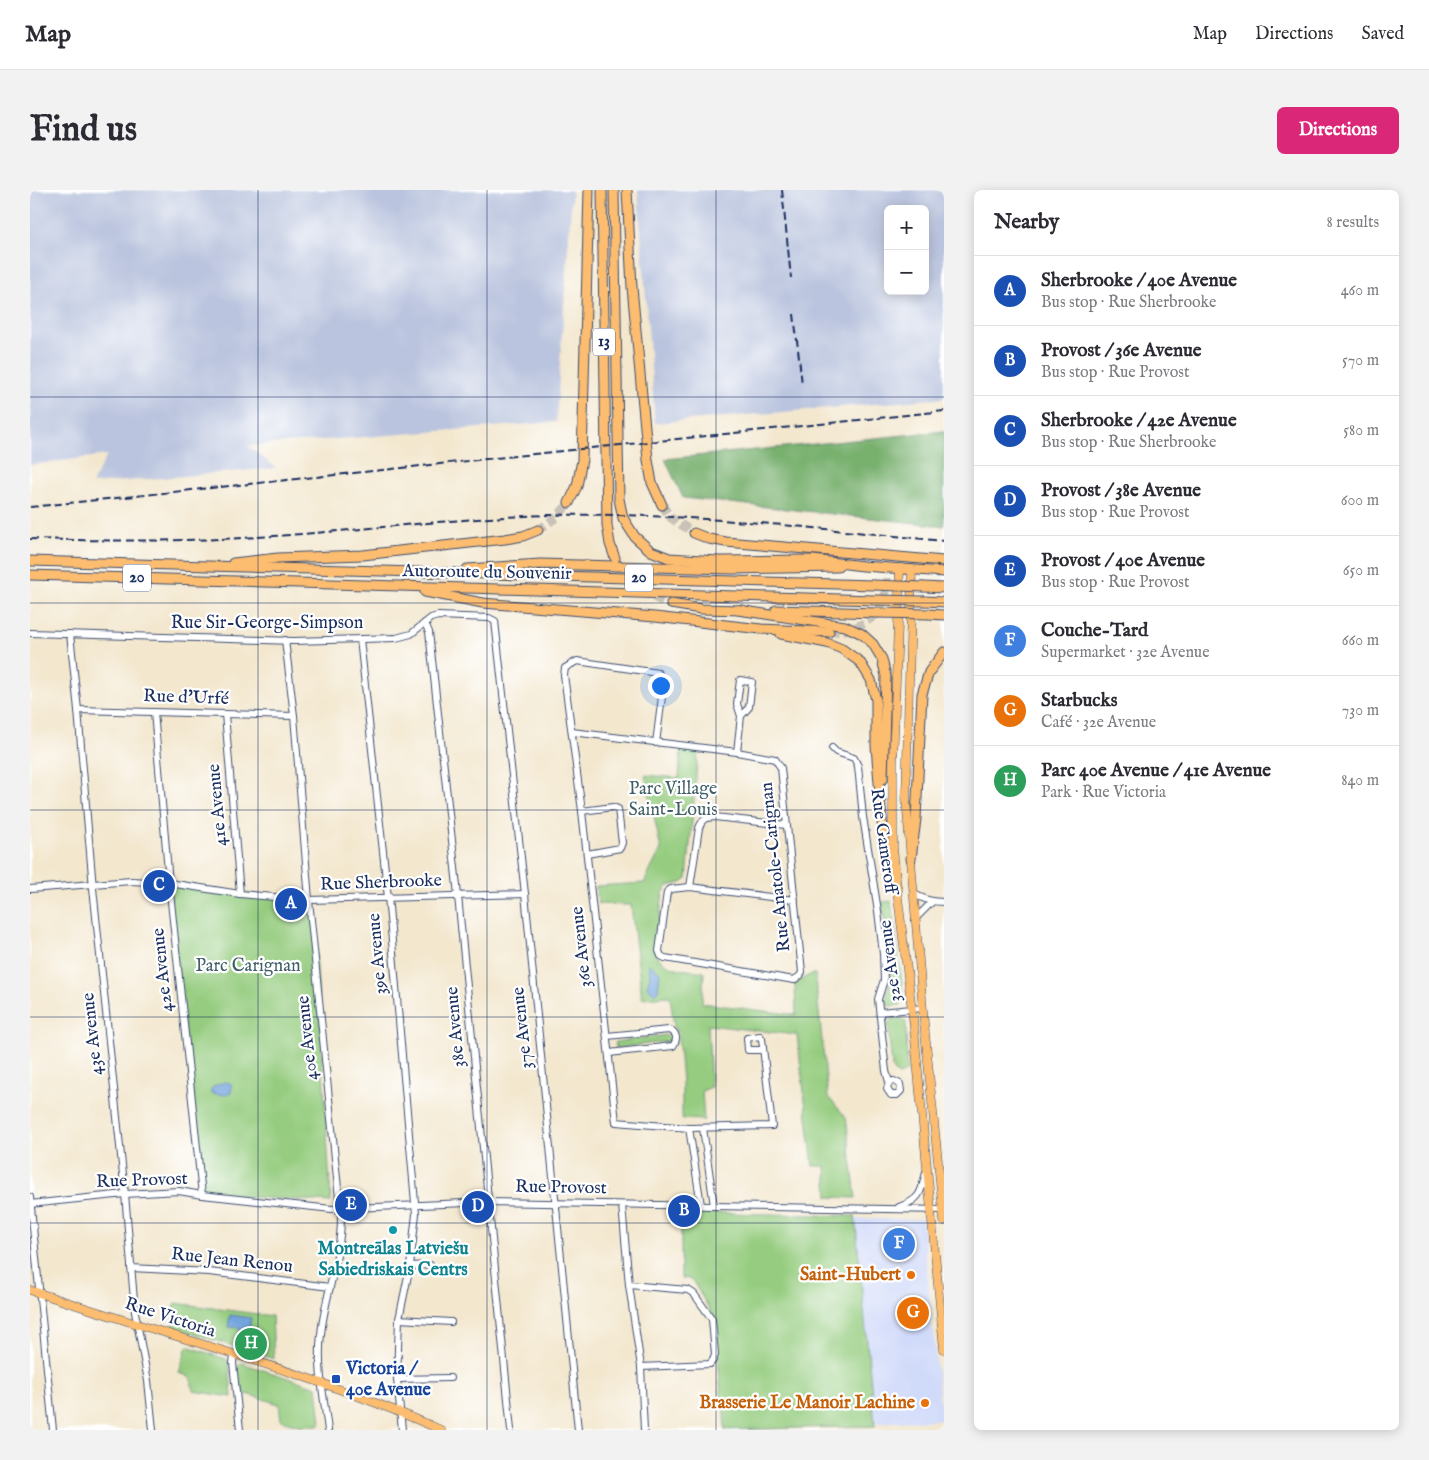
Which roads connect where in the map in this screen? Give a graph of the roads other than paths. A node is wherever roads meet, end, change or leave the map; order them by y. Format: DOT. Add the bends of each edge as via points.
graph roads {
  1 [pos="589,190"];
  2 [pos="602,190"];
  3 [pos="614,190"];
  4 [pos="627,190"];
  5 [pos="569,503"];
  6 [pos="662,505"];
  7 [pos="538,530"];
  8 [pos="694,534"];
  9 [pos="615,558"];
  10 [pos="944,561"];
  11 [pos="30,562"];
  12 [pos="202,566"];
  13 [pos="863,566"];
  14 [pos="888,568"];
  15 [pos="900,568"];
  16 [pos="912,569"];
  17 [pos="404,572"];
  18 [pos="944,572"];
  19 [pos="30,575"];
  20 [pos="887,578"];
  21 [pos="398,587"];
  22 [pos="944,588"];
  23 [pos="944,602"];
  24 [pos="671,604"];
  25 [pos="738,610"];
  26 [pos="944,615"];
  27 [pos="425,623"];
  28 [pos="496,623"];
  29 [pos="761,629"];
  30 [pos="830,632"];
  31 [pos="30,633"];
  32 [pos="70,634"];
  33 [pos="360,639"];
  34 [pos="285,640"];
  35 [pos="944,652"];
  36 [pos="78,710"];
  37 [pos="154,712"];
  38 [pos="225,714"];
  39 [pos="294,716"];
  40 [pos="741,716"];
  41 [pos="572,732"];
  42 [pos="656,743"];
  43 [pos="832,748"];
  44 [pos="736,752"];
  45 [pos="582,811"];
  46 [pos="882,823"];
  47 [pos="786,825"];
  48 [pos="587,854"];
  49 [pos="910,859"];
  50 [pos="169,882"];
  51 [pos="93,883"];
  52 [pos="690,887"];
  53 [pos="30,889"];
  54 [pos="897,890"];
  55 [pos="913,893"];
  56 [pos="240,894"];
  57 [pos="525,894"];
  58 [pos="458,896"];
  59 [pos="388,898"];
  60 [pos="309,900"];
  61 [pos="795,900"];
  62 [pos="932,902"];
  63 [pos="944,902"];
  64 [pos="915,919"];
  65 [pos="923,1008"];
  66 [pos="912,1009"];
  67 [pos="880,1012"];
  68 [pos="607,1036"];
  69 [pos="763,1050"];
  70 [pos="609,1054"];
  71 [pos="889,1082"];
  72 [pos="689,1128"];
  73 [pos="703,1128"];
  74 [pos="927,1171"];
  75 [pos="125,1194"];
  76 [pos="202,1195"];
  77 [pos="30,1202"];
  78 [pos="487,1202"];
  79 [pos="555,1203"];
  80 [pos="622,1204"];
  81 [pos="415,1206"];
  82 [pos="701,1206"];
  83 [pos="714,1206"];
  84 [pos="340,1209"];
  85 [pos="893,1209"];
  86 [pos="930,1210"];
  87 [pos="944,1210"];
  88 [pos="944,1221"];
  89 [pos="430,1265"];
  90 [pos="410,1266"];
  91 [pos="131,1268"];
  92 [pos="629,1285"];
  93 [pos="330,1287"];
  94 [pos="30,1290"];
  95 [pos="39,1293"];
  96 [pos="399,1319"];
  97 [pos="451,1322"];
  98 [pos="137,1324"];
  99 [pos="944,1349"];
  100 [pos="234,1355"];
  101 [pos="641,1366"];
  102 [pos="450,1378"];
  103 [pos="397,1379"];
  104 [pos="322,1382"];
  105 [pos="400,1412"];
  106 [pos="328,1429"];
  107 [pos="53,1430"];
  108 [pos="153,1430"];
  109 [pos="240,1430"];
  110 [pos="336,1430"];
  111 [pos="402,1430"];
  112 [pos="441,1430"];
  113 [pos="511,1430"];
  114 [pos="578,1430"];
  115 [pos="644,1430"];
  1 -- 5 [label="highway" via="582,460 577,486"];
  2 -- 9 [label="highway, 13" via="608,538"];
  3 -- 13 [label="highway, 13" via="620,508 629,530 644,546 669,558 813,560"];
  4 -- 6 [label="highway" via="632,287 648,460 652,483"];
  7 -- 12 [label="highway" via="514,538 363,555 278,558"];
  8 -- 10 [label="highway" via="726,542"];
  11 -- 12 [label="highway, Autoroute du Souvenir / 20"];
  12 -- 17 [label="highway, Autoroute du Souvenir / 20"];
  13 -- 14 [label="highway"];
  13 -- 17 [label="highway" via="733,569 540,564"];
  14 -- 15 [label="highway"];
  14 -- 20 [label="highway"];
  15 -- 16 [label="highway"];
  15 -- 54 [label="main road, 32e Avenue" via="892,802"];
  16 -- 18 [label="highway"];
  16 -- 49 [label="main road, 32e Avenue" via="906,780"];
  17 -- 22 [label="highway, Autoroute du Souvenir / 20, bridge"];
  19 -- 21 [label="highway, Autoroute du Souvenir / 20"];
  21 -- 23 [label="highway, Autoroute du Souvenir / 20, bridge"];
  21 -- 29 [label="highway" via="483,603"];
  24 -- 25 [label="highway"];
  25 -- 26 [label="highway, bridge"];
  25 -- 46 [label="highway" via="845,626 862,634 876,648 884,664 886,683"];
  27 -- 28 [label="street, Rue Sir-George-Simpson" via="440,616 492,619"];
  27 -- 33 [label="street, Rue Sir-George-Simpson" via="404,637"];
  27 -- 58 [label="street, 38e Avenue" via="429,632"];
  28 -- 57 [label="street, 37e Avenue"];
  29 -- 30 [label="highway"];
  29 -- 46 [label="highway" via="832,644 852,655 866,670 876,700"];
  31 -- 32 [label="street, Rue Sir-George-Simpson"];
  32 -- 34 [label="street, Rue Sir-George-Simpson"];
  32 -- 36 [label="street, 43e Avenue"];
  33 -- 34 [label="street, Rue Sir-George-Simpson"];
  33 -- 59 [label="street, 39e Avenue"];
  34 -- 39 [label="street, 40e Avenue"];
  35 -- 49 [label="highway" via="929,672 922,694 916,819"];
  36 -- 37 [label="street, Rue d'Urfé"];
  36 -- 51 [label="street, 43e Avenue"];
  37 -- 38 [label="street, Rue d'Urfé"];
  37 -- 50 [label="street, 42e Avenue"];
  38 -- 39 [label="street, Rue d'Urfé"];
  38 -- 56 [label="street, 41e Avenue"];
  39 -- 60 [label="street, 40e Avenue"];
  40 -- 40 [label="street" via="748,707 752,682 740,680 737,704"];
  40 -- 44 [label="street"];
  41 -- 42 [label="street, Rue Anatole-Carignan"];
  41 -- 42 [label="street, 36e Avenue" via="564,676 565,668 577,662 658,673 663,677"];
  41 -- 45 [label="street, 36e Avenue"];
  42 -- 44 [label="street, Rue Anatole-Carignan"];
  43 -- 67 [label="street, Rue Gameroff" via="854,758 858,766 884,964 884,980 878,999"];
  44 -- 47 [label="street, Rue Anatole-Carignan" via="778,762 782,768"];
  45 -- 48 [label="street, 36e Avenue"];
  45 -- 48 [label="street" via="618,809 622,843 620,848"];
  46 -- 54 [label="highway" via="885,848"];
  47 -- 52 [label="street" via="707,817 699,828"];
  47 -- 61 [label="street, Rue Anatole-Carignan"];
  48 -- 68 [label="street, 36e Avenue"];
  49 -- 55 [label="main road, 32e Avenue"];
  50 -- 51 [label="street, Rue Sherbrooke"];
  50 -- 56 [label="street, Rue Sherbrooke"];
  50 -- 76 [label="street, 42e Avenue"];
  51 -- 53 [label="street, Rue Sherbrooke"];
  51 -- 75 [label="street, 43e Avenue"];
  52 -- 61 [label="street"];
  52 -- 61 [label="street, Rue Anatole-Carignan" via="667,892 661,956 794,980 802,972"];
  54 -- 66 [label="main road, 32e Avenue"];
  55 -- 62 [label="street"];
  55 -- 64 [label="main road, 32e Avenue"];
  56 -- 60 [label="street, Rue Sherbrooke"];
  57 -- 58 [label="street, Rue Sherbrooke"];
  57 -- 79 [label="street, 37e Avenue"];
  58 -- 59 [label="street, Rue Sherbrooke"];
  58 -- 78 [label="street, 38e Avenue"];
  59 -- 60 [label="street, Rue Sherbrooke"];
  59 -- 81 [label="street, 39e Avenue"];
  60 -- 84 [label="street, 40e Avenue"];
  62 -- 63 [label="street"];
  62 -- 64 [label="street"];
  64 -- 65 [label="main road, 32e Avenue"];
  65 -- 66 [label="street"];
  65 -- 87 [label="main road, 32e Avenue"];
  66 -- 67 [label="street"];
  66 -- 74 [label="main road, 32e Avenue"];
  67 -- 71 [label="street, Rue Gameroff"];
  68 -- 70 [label="street, 36e Avenue"];
  68 -- 70 [label="street" via="669,1030 676,1035 673,1046"];
  69 -- 73 [label="street, 36e Avenue" via="772,1126"];
  70 -- 72 [label="street, 36e Avenue" via="616,1122"];
  72 -- 73 [label="street, 36e Avenue"];
  72 -- 82 [label="street"];
  73 -- 83 [label="street"];
  74 -- 85 [label="street" via="916,1199"];
  74 -- 86 [label="main road, 32e Avenue"];
  75 -- 76 [label="street, Rue Provost" via="179,1191"];
  75 -- 77 [label="street, Rue Provost"];
  75 -- 91 [label="street, 43e Avenue"];
  76 -- 84 [label="street, Rue Provost"];
  77 -- 95 [label="street"];
  78 -- 79 [label="street, Rue Provost"];
  78 -- 81 [label="street, Rue Provost"];
  78 -- 113 [label="street, 38e Avenue"];
  79 -- 80 [label="street, Rue Provost"];
  79 -- 114 [label="street, 37e Avenue"];
  80 -- 82 [label="street, Rue Provost"];
  80 -- 92 [label="street"];
  81 -- 84 [label="street, Rue Provost"];
  81 -- 90 [label="street, 39e Avenue"];
  82 -- 83 [label="street, Rue Provost"];
  83 -- 85 [label="street, Rue Provost"];
  84 -- 93 [label="street, 40e Avenue" via="340,1241"];
  85 -- 86 [label="street, Rue Provost"];
  86 -- 87 [label="street, Rue Provost"];
  86 -- 99 [label="main road, 32e Avenue"];
  87 -- 88 [label="main road, 32e Avenue"];
  89 -- 90 [label="street"];
  90 -- 96 [label="street, 39e Avenue"];
  91 -- 93 [label="street, Rue Jean Renou" via="209,1272"];
  91 -- 98 [label="street, 43e Avenue"];
  92 -- 101 [label="street"];
  92 -- 101 [label="street" via="688,1290 712,1319 715,1355 710,1364"];
  93 -- 104 [label="street, 40e Avenue" via="321,1335"];
  94 -- 95 [label="main road, Rue Victoria"];
  95 -- 98 [label="main road, Rue Victoria"];
  95 -- 107 [label="street"];
  96 -- 97 [label="street"];
  96 -- 103 [label="street, 39e Avenue"];
  98 -- 100 [label="main road, Rue Victoria"];
  98 -- 108 [label="street, 43e Avenue"];
  100 -- 104 [label="main road, Rue Victoria"];
  100 -- 109 [label="street"];
  101 -- 115 [label="street"];
  102 -- 103 [label="street"];
  103 -- 105 [label="street, 39e Avenue"];
  104 -- 105 [label="main road, Rue Victoria"];
  104 -- 106 [label="street, 40e Avenue"];
  105 -- 111 [label="street, 39e Avenue"];
  105 -- 112 [label="main road, Rue Victoria"];
  106 -- 110 [label="street"];
}
